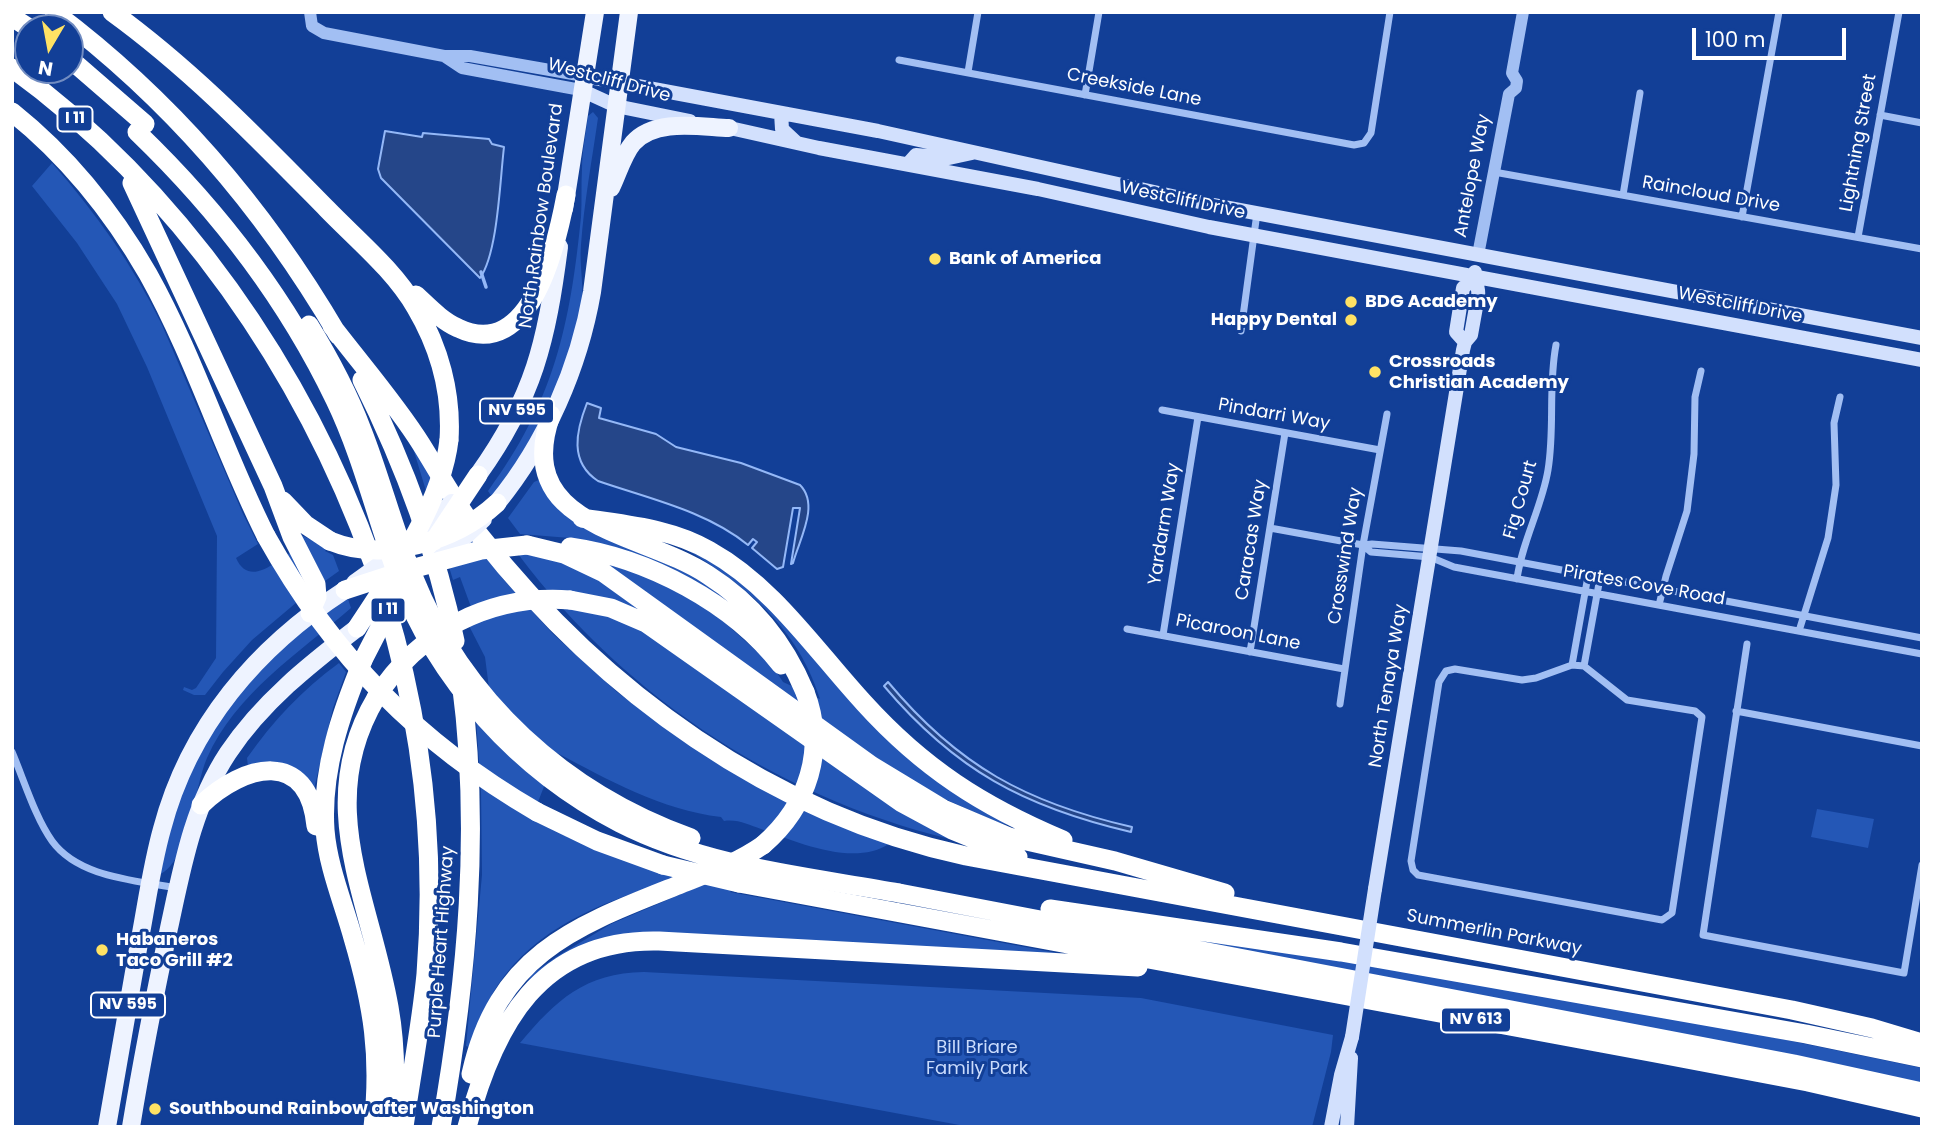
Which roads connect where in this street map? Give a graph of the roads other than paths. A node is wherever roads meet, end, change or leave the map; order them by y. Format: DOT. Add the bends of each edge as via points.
graph roads {
  1 [pos="54,12"];
  2 [pos="112,12"];
  3 [pos="595,12"];
  4 [pos="629,12"];
  5 [pos="978,12"];
  6 [pos="1099,12"];
  7 [pos="1390,12"];
  8 [pos="1523,12"];
  9 [pos="1779,12"];
  10 [pos="1899,12"];
  11 [pos="310,16"];
  12 [pos="899,60"];
  13 [pos="12,68"];
  14 [pos="968,72"];
  15 [pos="84,73"];
  16 [pos="583,83"];
  17 [pos="83,84"];
  18 [pos="1640,93"];
  19 [pos="617,94"];
  20 [pos="1085,95"];
  21 [pos="12,112"];
  22 [pos="781,113"];
  23 [pos="1880,115"];
  24 [pos="1922,123"];
  25 [pos="141,128"];
  26 [pos="729,128"];
  27 [pos="799,144"];
  28 [pos="977,152"];
  29 [pos="908,164"];
  30 [pos="124,166"];
  31 [pos="1043,167"];
  32 [pos="1494,172"];
  33 [pos="1038,189"];
  34 [pos="566,195"];
  35 [pos="1623,195"];
  36 [pos="603,208"];
  37 [pos="1257,213"];
  38 [pos="1742,217"];
  39 [pos="1254,236"];
  40 [pos="1858,237"];
  41 [pos="1922,249"];
  42 [pos="1476,266"];
  43 [pos="388,272"];
  44 [pos="332,326"];
  45 [pos="1241,331"];
  46 [pos="1922,338"];
  47 [pos="1556,345"];
  48 [pos="1922,360"];
  49 [pos="1701,371"];
  50 [pos="1840,397"];
  51 [pos="1162,410"];
  52 [pos="1387,414"];
  53 [pos="551,415"];
  54 [pos="1198,417"];
  55 [pos="1285,433"];
  56 [pos="1380,450"];
  57 [pos="478,475"];
  58 [pos="272,486"];
  59 [pos="497,503"];
  60 [pos="582,518"];
  61 [pos="1270,528"];
  62 [pos="437,537"];
  63 [pos="408,545"];
  64 [pos="527,545"];
  65 [pos="1363,545"];
  66 [pos="1431,553"];
  67 [pos="438,561"];
  68 [pos="1519,562"];
  69 [pos="415,568"];
  70 [pos="391,575"];
  71 [pos="1588,576"];
  72 [pos="1600,578"];
  73 [pos="1517,579"];
  74 [pos="345,590"];
  75 [pos="1663,590"];
  76 [pos="1585,592"];
  77 [pos="1597,594"];
  78 [pos="396,596"];
  79 [pos="1659,605"];
  80 [pos="310,613"];
  81 [pos="1803,615"];
  82 [pos="357,628"];
  83 [pos="1127,629"];
  84 [pos="1799,631"];
  85 [pos="1163,635"];
  86 [pos="1922,638"];
  87 [pos="1747,644"];
  88 [pos="1250,652"];
  89 [pos="1922,654"];
  90 [pos="1572,666"];
  91 [pos="1584,666"];
  92 [pos="1344,669"];
  93 [pos="805,692"];
  94 [pos="1340,704"];
  95 [pos="1736,710"];
  96 [pos="1922,746"];
  97 [pos="12,752"];
  98 [pos="201,805"];
  99 [pos="1115,861"];
  100 [pos="1922,865"];
  101 [pos="1057,873"];
  102 [pos="150,883"];
  103 [pos="900,887"];
  104 [pos="178,888"];
  105 [pos="342,902"];
  106 [pos="1336,925"];
  107 [pos="1199,969"];
  108 [pos="131,989"];
  109 [pos="1888,1033"];
  110 [pos="1922,1037"];
  111 [pos="1922,1043"];
  112 [pos="119,1052"];
  113 [pos="143,1056"];
  114 [pos="1922,1058"];
  115 [pos="1346,1076"];
  116 [pos="1922,1093"];
  117 [pos="1877,1097"];
  118 [pos="1337,1098"];
  119 [pos="1922,1108"];
  120 [pos="1922,1114"];
  121 [pos="131,1125"];
  122 [pos="107,1127"];
  123 [pos="373,1127"];
  124 [pos="392,1127"];
  125 [pos="404,1127"];
  126 [pos="441,1127"];
  127 [pos="464,1127"];
  128 [pos="1331,1127"];
  129 [pos="1339,1127"];
  130 [pos="1347,1127"];
  1 -- 44 [label="highway, Purple Heart Highway" via="120,65 212,158 274,237"];
  2 -- 43 [label="highway" via="232,113"];
  3 -- 16 [label="main road, NV 595"];
  4 -- 19 [label="main road, NV 595"];
  5 -- 14 [label="street"];
  6 -- 20 [label="street"];
  7 -- 20 [label="street, Creekside Lane" via="1371,133 1354,145"];
  8 -- 32 [label="street, Antelope Way" via="1513,73 1516,88 1509,94"];
  9 -- 38 [label="street"];
  10 -- 23 [label="street, Lightning Street"];
  11 -- 16 [label="street, Westcliff Drive" via="312,26 324,33 444,56 463,68"];
  12 -- 14 [label="street, Creekside Lane"];
  13 -- 30 [label="highway, Purple Heart Highway / I 11"];
  14 -- 20 [label="street, Creekside Lane"];
  15 -- 25 [label="highway"];
  16 -- 19 [label="main road, Westcliff Drive"];
  16 -- 19 [label="main road, Westcliff Drive"];
  16 -- 34 [label="main road, North Rainbow Boulevard / NV 595"];
  17 -- 25 [label="highway"];
  18 -- 35 [label="street"];
  19 -- 22 [label="main road, Westcliff Drive"];
  19 -- 26 [label="main road, Westcliff Drive"];
  19 -- 36 [label="main road, NV 595"];
  21 -- 107 [label="highway, bridge" via="84,182 139,259 166,309 266,536 317,619 383,696 460,763 537,812 663,865"];
  22 -- 27 [label="main road" via="782,129"];
  22 -- 28 [label="main road, Westcliff Drive"];
  23 -- 24 [label="street"];
  23 -- 40 [label="street, Lightning Street"];
  25 -- 103 [label="highway, bridge" via="224,228 303,340 345,421 414,614 456,682 508,742 590,806 667,843 736,863"];
  26 -- 27 [label="main road, Westcliff Drive"];
  26 -- 36 [label="main road" via="666,127 643,135 628,150"];
  27 -- 29 [label="main road, Westcliff Drive"];
  28 -- 29 [label="main road" via="953,158 916,155"];
  28 -- 31 [label="main road, Westcliff Drive"];
  29 -- 33 [label="main road, Westcliff Drive"];
  30 -- 58 [label="highway"];
  30 -- 125 [label="highway, Purple Heart Highway / I 11" via="203,257 279,365 336,472 387,605 416,733 428,844 424,992"];
  31 -- 33 [label="main road"];
  31 -- 37 [label="main road, Westcliff Drive"];
  32 -- 35 [label="street, Raincloud Drive"];
  32 -- 42 [label="street, Antelope Way"];
  33 -- 39 [label="main road, Westcliff Drive"];
  34 -- 43 [label="highway" via="554,248 534,299 518,319 500,330 476,333 460,329"];
  34 -- 57 [label="main road, North Rainbow Boulevard / NV 595" via="542,350 512,422"];
  35 -- 38 [label="street, Raincloud Drive"];
  36 -- 53 [label="main road, NV 595" via="585,326"];
  37 -- 39 [label="street"];
  37 -- 42 [label="main road, Westcliff Drive"];
  38 -- 40 [label="street, Raincloud Drive"];
  39 -- 42 [label="main road, Westcliff Drive"];
  39 -- 45 [label="street"];
  40 -- 41 [label="street, Raincloud Drive"];
  42 -- 46 [label="main road, Westcliff Drive"];
  42 -- 48 [label="main road, Westcliff Drive"];
  42 -- 66 [label="main road, North Tenaya Way" via="1479,290 1471,335 1465,342"];
  43 -- 63 [label="highway, bridge" via="415,305 446,386 449,440 439,484"];
  44 -- 101 [label="highway" via="421,443 455,502 496,556 565,633 651,707 745,769 847,818 953,853"];
  44 -- 126 [label="highway, Purple Heart Highway" via="388,433 426,530 460,676 470,788 469,901 459,1014"];
  47 -- 68 [label="street, Fig Court" via="1548,474"];
  49 -- 75 [label="street" via="1687,511"];
  50 -- 81 [label="street" via="1834,423 1834,504"];
  51 -- 54 [label="street, Pindarri Way"];
  52 -- 56 [label="street, Crosswind Way"];
  53 -- 59 [label="main road, NV 595" via="532,453"];
  53 -- 60 [label="highway" via="543,446 546,474 567,507"];
  54 -- 55 [label="street, Pindarri Way"];
  54 -- 85 [label="street, Yardarm Way"];
  55 -- 56 [label="street, Pindarri Way"];
  55 -- 61 [label="street, Caracas Way"];
  56 -- 65 [label="street, Crosswind Way"];
  57 -- 62 [label="highway, bridge"];
  57 -- 63 [label="main road, North Rainbow Boulevard / NV 595, bridge"];
  58 -- 63 [label="highway, bridge" via="297,517 330,541 369,550"];
  58 -- 80 [label="highway" via="316,584 317,597"];
  59 -- 62 [label="highway, bridge" via="468,525"];
  59 -- 67 [label="main road, NV 595, bridge"];
  60 -- 93 [label="highway" via="678,558 726,587 772,634"];
  60 -- 99 [label="highway" via="672,534 717,555 762,590 878,719 936,770 1016,820"];
  61 -- 65 [label="street, Pirates Cove Road"];
  61 -- 88 [label="street, Caracas Way"];
  62 -- 63 [label="highway, bridge"];
  62 -- 69 [label="highway, bridge"];
  63 -- 70 [label="highway, bridge"];
  63 -- 74 [label="main road, North Rainbow Boulevard / NV 595, bridge"];
  64 -- 67 [label="highway, bridge"];
  64 -- 93 [label="highway" via="593,552 671,580 746,630"];
  64 -- 99 [label="highway" via="564,554 604,573 926,800 1009,837"];
  65 -- 66 [label="street, Pirates Cove Road"];
  65 -- 92 [label="street, Crosswind Way"];
  66 -- 68 [label="street, Pirates Cove Road" via="1461,551"];
  66 -- 73 [label="street, Pirates Cove Road" via="1454,567"];
  66 -- 115 [label="main road, North Tenaya Way, bridge"];
  67 -- 69 [label="highway, bridge"];
  67 -- 78 [label="main road, NV 595, bridge"];
  68 -- 71 [label="street, Pirates Cove Road"];
  68 -- 73 [label="street, Fig Court"];
  69 -- 70 [label="highway, bridge"];
  69 -- 78 [label="highway, bridge"];
  70 -- 74 [label="highway, bridge"];
  70 -- 82 [label="highway, bridge"];
  71 -- 72 [label="street, Pirates Cove Road"];
  71 -- 76 [label="street"];
  72 -- 75 [label="street, Pirates Cove Road"];
  72 -- 77 [label="street"];
  73 -- 76 [label="street, Pirates Cove Road"];
  74 -- 80 [label="main road, North Rainbow Boulevard / NV 595"];
  75 -- 79 [label="street"];
  75 -- 81 [label="street, Pirates Cove Road"];
  76 -- 77 [label="street, Pirates Cove Road"];
  76 -- 90 [label="street"];
  77 -- 79 [label="street, Pirates Cove Road"];
  77 -- 91 [label="street"];
  78 -- 82 [label="main road, NV 595, bridge"];
  78 -- 105 [label="highway, bridge" via="363,660 329,764 324,802 328,858"];
  79 -- 84 [label="street, Pirates Cove Road"];
  80 -- 102 [label="main road, North Rainbow Boulevard / NV 595" via="250,668 199,738 170,801"];
  81 -- 84 [label="street"];
  81 -- 86 [label="street, Pirates Cove Road"];
  82 -- 98 [label="main road, NV 595" via="266,705 230,751"];
  83 -- 85 [label="street, Picaroon Lane"];
  84 -- 89 [label="street, Pirates Cove Road"];
  85 -- 88 [label="street, Picaroon Lane"];
  87 -- 95 [label="street"];
  88 -- 92 [label="street, Picaroon Lane"];
  90 -- 91 [label="street"];
  90 -- 91 [label="street" via="1522,680 1446,671 1439,682 1413,870 1418,875 1662,920 1672,913 1702,717 1695,711 1627,700"];
  92 -- 94 [label="street, Crosswind Way"];
  93 -- 127 [label="highway, bridge" via="814,753 810,776 793,812 747,856 587,923 533,961 508,989 485,1030 473,1066"];
  95 -- 96 [label="street"];
  95 -- 100 [label="street" via="1703,935 1904,973"];
  97 -- 102 [label="street" via="54,844 90,869"];
  98 -- 104 [label="main road, NV 595"];
  98 -- 105 [label="highway" via="253,772 272,770 292,778 311,800 321,856"];
  99 -- 106 [label="highway"];
  101 -- 106 [label="highway, Summerlin Parkway"];
  101 -- 124 [label="highway, bridge" via="951,830 902,803 646,623 611,608 570,600 490,608 456,623 413,653 393,674 376,698 354,746 347,777 345,813 351,849 389,1007 395,1065"];
  102 -- 104 [label="street"];
  102 -- 108 [label="main road, North Rainbow Boulevard / NV 595"];
  103 -- 114 [label="highway" via="1342,952"];
  103 -- 116 [label="highway"];
  104 -- 113 [label="main road, NV 595"];
  105 -- 123 [label="highway" via="372,1012 377,1066"];
  106 -- 109 [label="highway, Summerlin Parkway" via="1791,1010"];
  107 -- 117 [label="highway, NV 613"];
  107 -- 127 [label="highway" via="659,941 619,943 566,963 522,999 491,1053"];
  108 -- 112 [label="main road, North Rainbow Boulevard / NV 595"];
  108 -- 113 [label="main road" via="140,998 134,1041"];
  109 -- 110 [label="highway"];
  109 -- 111 [label="highway, Summerlin Parkway"];
  112 -- 121 [label="main road" via="130,1060 124,1100"];
  112 -- 122 [label="main road, North Rainbow Boulevard / NV 595"];
  113 -- 121 [label="main road, NV 595"];
  115 -- 118 [label="main road, North Tenaya Way"];
  115 -- 130 [label="main road, North Tenaya Way"];
  117 -- 119 [label="highway, NV 613"];
  117 -- 120 [label="highway"];
  118 -- 128 [label="main road, North Tenaya Way"];
  118 -- 129 [label="main road"];
}
